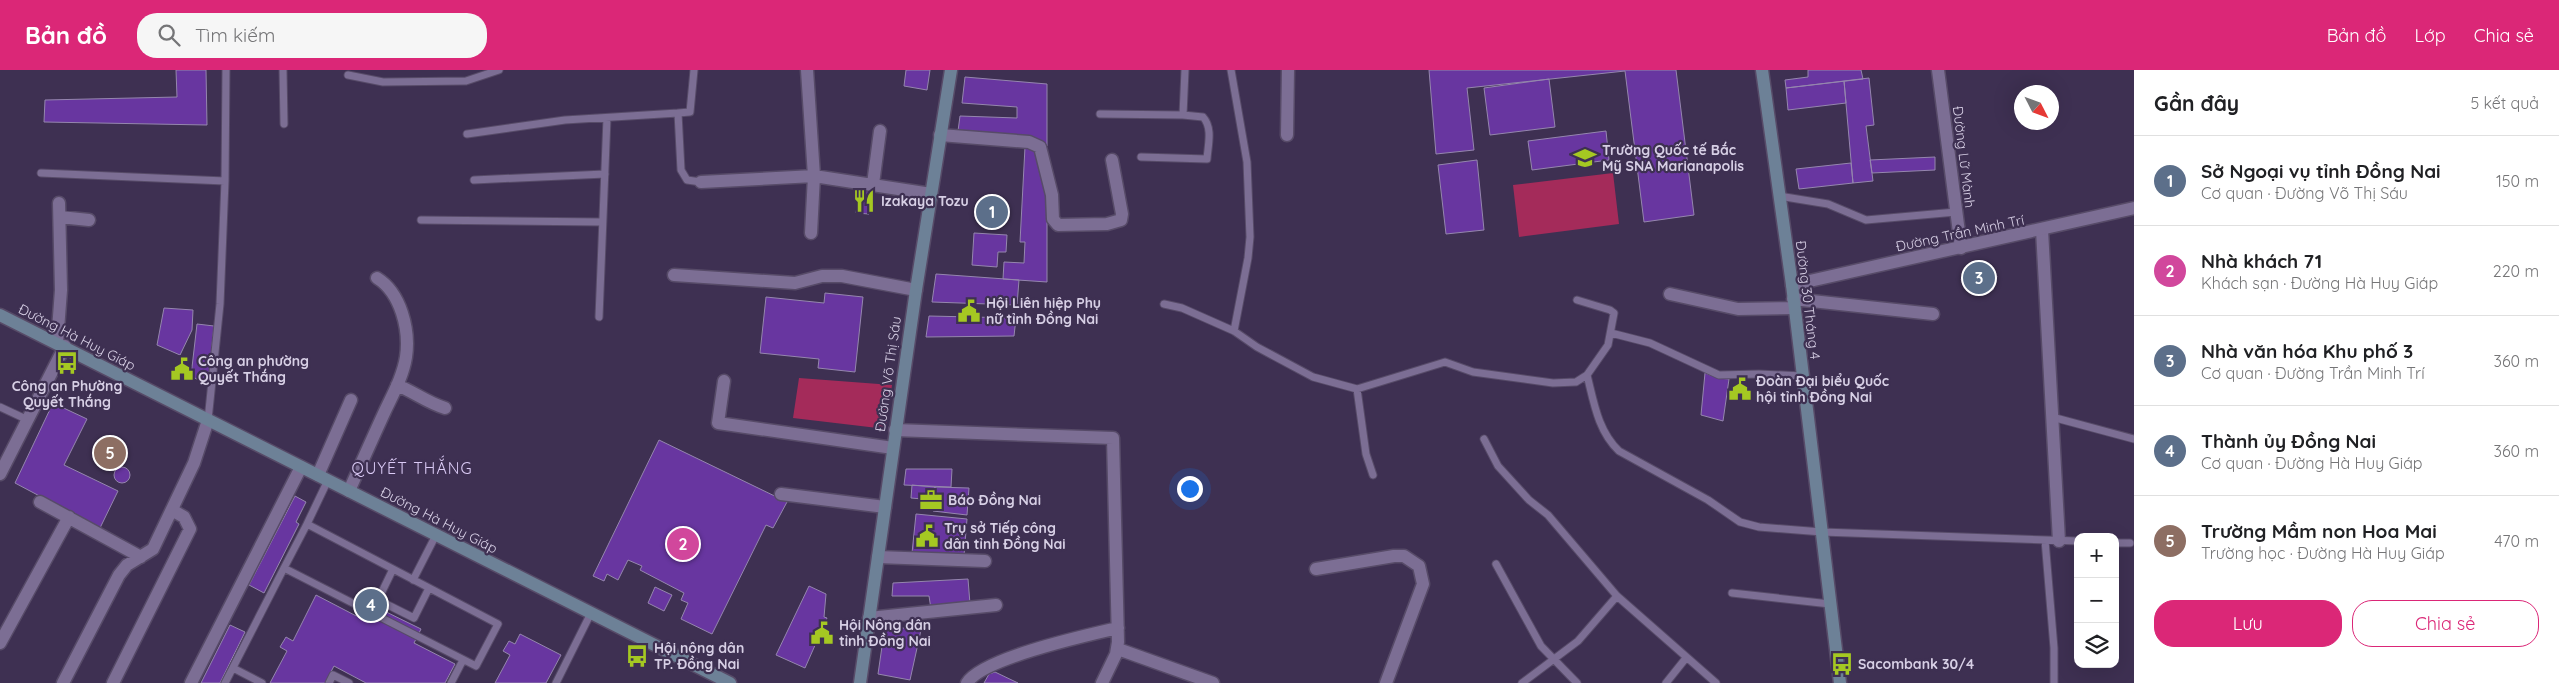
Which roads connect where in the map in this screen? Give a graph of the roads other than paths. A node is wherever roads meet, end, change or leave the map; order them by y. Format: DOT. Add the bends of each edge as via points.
graph roads {
  1 [pos="226,70"];
  2 [pos="283,70"];
  3 [pos="499,70"];
  4 [pos="694,70"];
  5 [pos="807,70"];
  6 [pos="951,70"];
  7 [pos="1185,70"];
  8 [pos="1231,70"];
  9 [pos="1288,70"];
  10 [pos="1762,70"];
  11 [pos="1938,70"];
  12 [pos="348,75"];
  13 [pos="678,113"];
  14 [pos="1100,114"];
  15 [pos="1183,115"];
  16 [pos="607,118"];
  17 [pos="284,124"];
  18 [pos="880,131"];
  19 [pos="467,134"];
  20 [pos="940,135"];
  21 [pos="1287,135"];
  22 [pos="1141,157"];
  23 [pos="1112,160"];
  24 [pos="41,173"];
  25 [pos="604,174"];
  26 [pos="814,176"];
  27 [pos="474,180"];
  28 [pos="225,181"];
  29 [pos="701,182"];
  30 [pos="873,184"];
  31 [pos="931,194"];
  32 [pos="1779,196"];
  33 [pos="59,203"];
  34 [pos="2134,208"];
  35 [pos="1956,212"];
  36 [pos="60,217"];
  37 [pos="89,220"];
  38 [pos="422,220"];
  39 [pos="602,222"];
  40 [pos="2042,230"];
  41 [pos="811,233"];
  42 [pos="1961,248"];
  43 [pos="674,275"];
  44 [pos="377,278"];
  45 [pos="1792,285"];
  46 [pos="916,290"];
  47 [pos="1670,294"];
  48 [pos="1577,300"];
  49 [pos="1164,304"];
  50 [pos="1794,304"];
  51 [pos="1933,314"];
  52 [pos="0,315"];
  53 [pos="599,317"];
  54 [pos="1234,331"];
  55 [pos="1611,333"];
  56 [pos="61,345"];
  57 [pos="1587,375"];
  58 [pos="1803,376"];
  59 [pos="724,381"];
  60 [pos="397,385"];
  61 [pos="1357,389"];
  62 [pos="351,400"];
  63 [pos="0,407"];
  64 [pos="445,408"];
  65 [pos="2052,417"];
  66 [pos="28,420"];
  67 [pos="208,420"];
  68 [pos="895,430"];
  69 [pos="1484,439"];
  70 [pos="2134,439"];
  71 [pos="893,448"];
  72 [pos="302,467"];
  73 [pos="0,474"];
  74 [pos="1373,475"];
  75 [pos="323,478"];
  76 [pos="349,491"];
  77 [pos="781,494"];
  78 [pos="40,502"];
  79 [pos="885,507"];
  80 [pos="172,510"];
  81 [pos="69,517"];
  82 [pos="307,524"];
  83 [pos="1822,532"];
  84 [pos="436,535"];
  85 [pos="2045,540"];
  86 [pos="2059,541"];
  87 [pos="2074,541"];
  88 [pos="2119,543"];
  89 [pos="2130,543"];
  90 [pos="153,549"];
  91 [pos="141,557"];
  92 [pos="878,557"];
  93 [pos="174,560"];
  94 [pos="985,561"];
  95 [pos="1496,564"];
  96 [pos="284,568"];
  97 [pos="393,569"];
  98 [pos="1316,569"];
  99 [pos="413,580"];
  100 [pos="429,588"];
  101 [pos="1732,593"];
  102 [pos="1617,596"];
  103 [pos="1830,604"];
  104 [pos="996,605"];
  105 [pos="396,609"];
  106 [pos="591,613"];
  107 [pos="869,618"];
  108 [pos="390,622"];
  109 [pos="1118,628"];
  110 [pos="0,643"];
  111 [pos="1118,649"];
  112 [pos="1686,658"];
  113 [pos="463,660"];
  114 [pos="1553,661"];
  115 [pos="233,668"];
  116 [pos="63,683"];
  117 [pos="113,683"];
  118 [pos="191,683"];
  119 [pos="225,683"];
  120 [pos="262,683"];
  121 [pos="329,683"];
  122 [pos="349,683"];
  123 [pos="451,683"];
  124 [pos="556,683"];
  125 [pos="730,683"];
  126 [pos="860,683"];
  127 [pos="967,683"];
  128 [pos="1102,683"];
  129 [pos="1213,683"];
  130 [pos="1386,683"];
  131 [pos="1522,683"];
  132 [pos="1577,683"];
  133 [pos="1666,683"];
  134 [pos="1716,683"];
  135 [pos="1840,683"];
  136 [pos="2054,683"];
  1 -- 28 [label="lane"];
  2 -- 17 [label="lane"];
  3 -- 12 [label="lane" via="466,81 383,82"];
  4 -- 13 [label="lane" via="690,112"];
  5 -- 26 [label="street"];
  6 -- 20 [label="main road, Đường Võ Thị Sáu"];
  7 -- 15 [label="lane"];
  8 -- 54 [label="lane" via="1247,162 1250,238"];
  9 -- 21 [label="street"];
  10 -- 32 [label="main road, Đường 30 Tháng 4"];
  11 -- 35 [label="street, Đường Lữ Mành"];
  13 -- 16 [label="lane"];
  13 -- 29 [label="lane" via="681,170 687,180"];
  14 -- 15 [label="lane"];
  15 -- 22 [label="lane" via="1203,117 1207,122 1207,158"];
  16 -- 19 [label="lane" via="565,120"];
  16 -- 25 [label="lane"];
  18 -- 30 [label="street"];
  20 -- 23 [label="street" via="1029,142 1040,147 1052,195 1053,219 1058,225 1107,224 1121,220"];
  20 -- 31 [label="main road, Đường Võ Thị Sáu"];
  24 -- 28 [label="lane"];
  25 -- 27 [label="lane"];
  25 -- 39 [label="lane"];
  26 -- 29 [label="street"];
  26 -- 30 [label="street"];
  26 -- 41 [label="street"];
  28 -- 67 [label="lane" via="220,304"];
  30 -- 31 [label="street"];
  31 -- 46 [label="main road, Đường Võ Thị Sáu"];
  32 -- 35 [label="lane" via="1828,204 1866,220"];
  32 -- 45 [label="main road, Đường 30 Tháng 4"];
  33 -- 36 [label="street"];
  34 -- 40 [label="street, Đường Trần Minh Trí"];
  35 -- 42 [label="street, Đường Lữ Mành"];
  36 -- 37 [label="street"];
  36 -- 56 [label="street"];
  38 -- 39 [label="lane"];
  39 -- 53 [label="lane"];
  40 -- 42 [label="street, Đường Trần Minh Trí"];
  40 -- 65 [label="street"];
  42 -- 45 [label="street, Đường Trần Minh Trí"];
  43 -- 46 [label="street" via="795,283 822,276 842,276"];
  44 -- 60 [label="street" via="394,296 404,324 406,357"];
  45 -- 50 [label="main road, Đường 30 Tháng 4"];
  46 -- 68 [label="main road, Đường Võ Thị Sáu"];
  47 -- 50 [label="street" via="1738,309"];
  48 -- 55 [label="lane" via="1613,312"];
  49 -- 54 [label="lane" via="1182,308"];
  50 -- 51 [label="street"];
  50 -- 58 [label="main road, Đường 30 Tháng 4"];
  52 -- 56 [label="main road, Đường Hà Huy Giáp"];
  54 -- 61 [label="lane" via="1299,370"];
  55 -- 57 [label="lane" via="1608,345"];
  55 -- 58 [label="lane" via="1650,343 1719,375"];
  56 -- 66 [label="street"];
  56 -- 67 [label="main road, Đường Hà Huy Giáp"];
  57 -- 61 [label="lane" via="1576,382 1553,383 1473,372 1445,362"];
  57 -- 83 [label="lane" via="1602,430 1619,451 1708,500 1740,522 1759,527"];
  58 -- 83 [label="main road, Đường 30 Tháng 4"];
  59 -- 71 [label="street" via="718,423"];
  60 -- 64 [label="street"];
  60 -- 76 [label="street"];
  61 -- 74 [label="lane" via="1366,454"];
  62 -- 75 [label="street"];
  63 -- 66 [label="lane"];
  65 -- 70 [label="lane"];
  65 -- 86 [label="street"];
  66 -- 73 [label="street"];
  67 -- 72 [label="main road, Đường Hà Huy Giáp"];
  67 -- 80 [label="street" via="194,463"];
  68 -- 71 [label="main road, Đường Võ Thị Sáu"];
  68 -- 109 [label="street" via="1113,438"];
  69 -- 102 [label="lane" via="1498,466 1558,526"];
  71 -- 79 [label="main road, Đường Võ Thị Sáu"];
  72 -- 75 [label="main road, Đường Hà Huy Giáp"];
  72 -- 118 [label="street"];
  75 -- 76 [label="main road, Đường Hà Huy Giáp"];
  75 -- 82 [label="lane"];
  76 -- 84 [label="main road, Đường Hà Huy Giáp"];
  77 -- 79 [label="street"];
  78 -- 81 [label="street"];
  79 -- 92 [label="main road, Đường Võ Thị Sáu"];
  80 -- 90 [label="street"];
  80 -- 93 [label="street" via="184,517 189,525"];
  81 -- 91 [label="street"];
  81 -- 110 [label="street"];
  82 -- 96 [label="lane"];
  82 -- 97 [label="lane"];
  83 -- 85 [label="lane"];
  83 -- 103 [label="main road, Đường 30 Tháng 4"];
  84 -- 99 [label="lane"];
  84 -- 106 [label="main road, Đường Hà Huy Giáp"];
  85 -- 86 [label="lane"];
  85 -- 136 [label="lane"];
  86 -- 87 [label="lane"];
  88 -- 89 [label="lane"];
  90 -- 91 [label="street"];
  90 -- 93 [label="street"];
  91 -- 116 [label="street" via="127,565 119,575"];
  92 -- 94 [label="street"];
  92 -- 107 [label="main road, Đường Võ Thị Sáu"];
  93 -- 117 [label="street"];
  95 -- 114 [label="lane" via="1541,646"];
  96 -- 108 [label="lane"];
  96 -- 115 [label="lane"];
  97 -- 99 [label="lane"];
  97 -- 105 [label="lane" via="378,600"];
  98 -- 130 [label="street" via="1394,556 1404,556 1419,566 1423,584"];
  99 -- 100 [label="lane"];
  100 -- 105 [label="lane" via="414,618"];
  100 -- 113 [label="lane" via="498,624 476,666"];
  101 -- 103 [label="lane"];
  102 -- 112 [label="lane"];
  102 -- 114 [label="lane" via="1578,641"];
  103 -- 135 [label="main road, Đường 30 Tháng 4"];
  104 -- 107 [label="street"];
  105 -- 108 [label="lane"];
  106 -- 124 [label="lane"];
  106 -- 125 [label="main road, Đường Hà Huy Giáp"];
  107 -- 126 [label="main road, Đường Võ Thị Sáu"];
  108 -- 113 [label="lane"];
  109 -- 111 [label="street"];
  109 -- 127 [label="street" via="1060,641 1016,656 973,676"];
  111 -- 128 [label="street"];
  111 -- 129 [label="street"];
  112 -- 133 [label="lane"];
  112 -- 134 [label="lane"];
  113 -- 123 [label="lane"];
  114 -- 131 [label="lane"];
  114 -- 132 [label="lane"];
  115 -- 119 [label="lane"];
  115 -- 120 [label="lane"];
  121 -- 122 [label="lane" via="333,675"];
}
